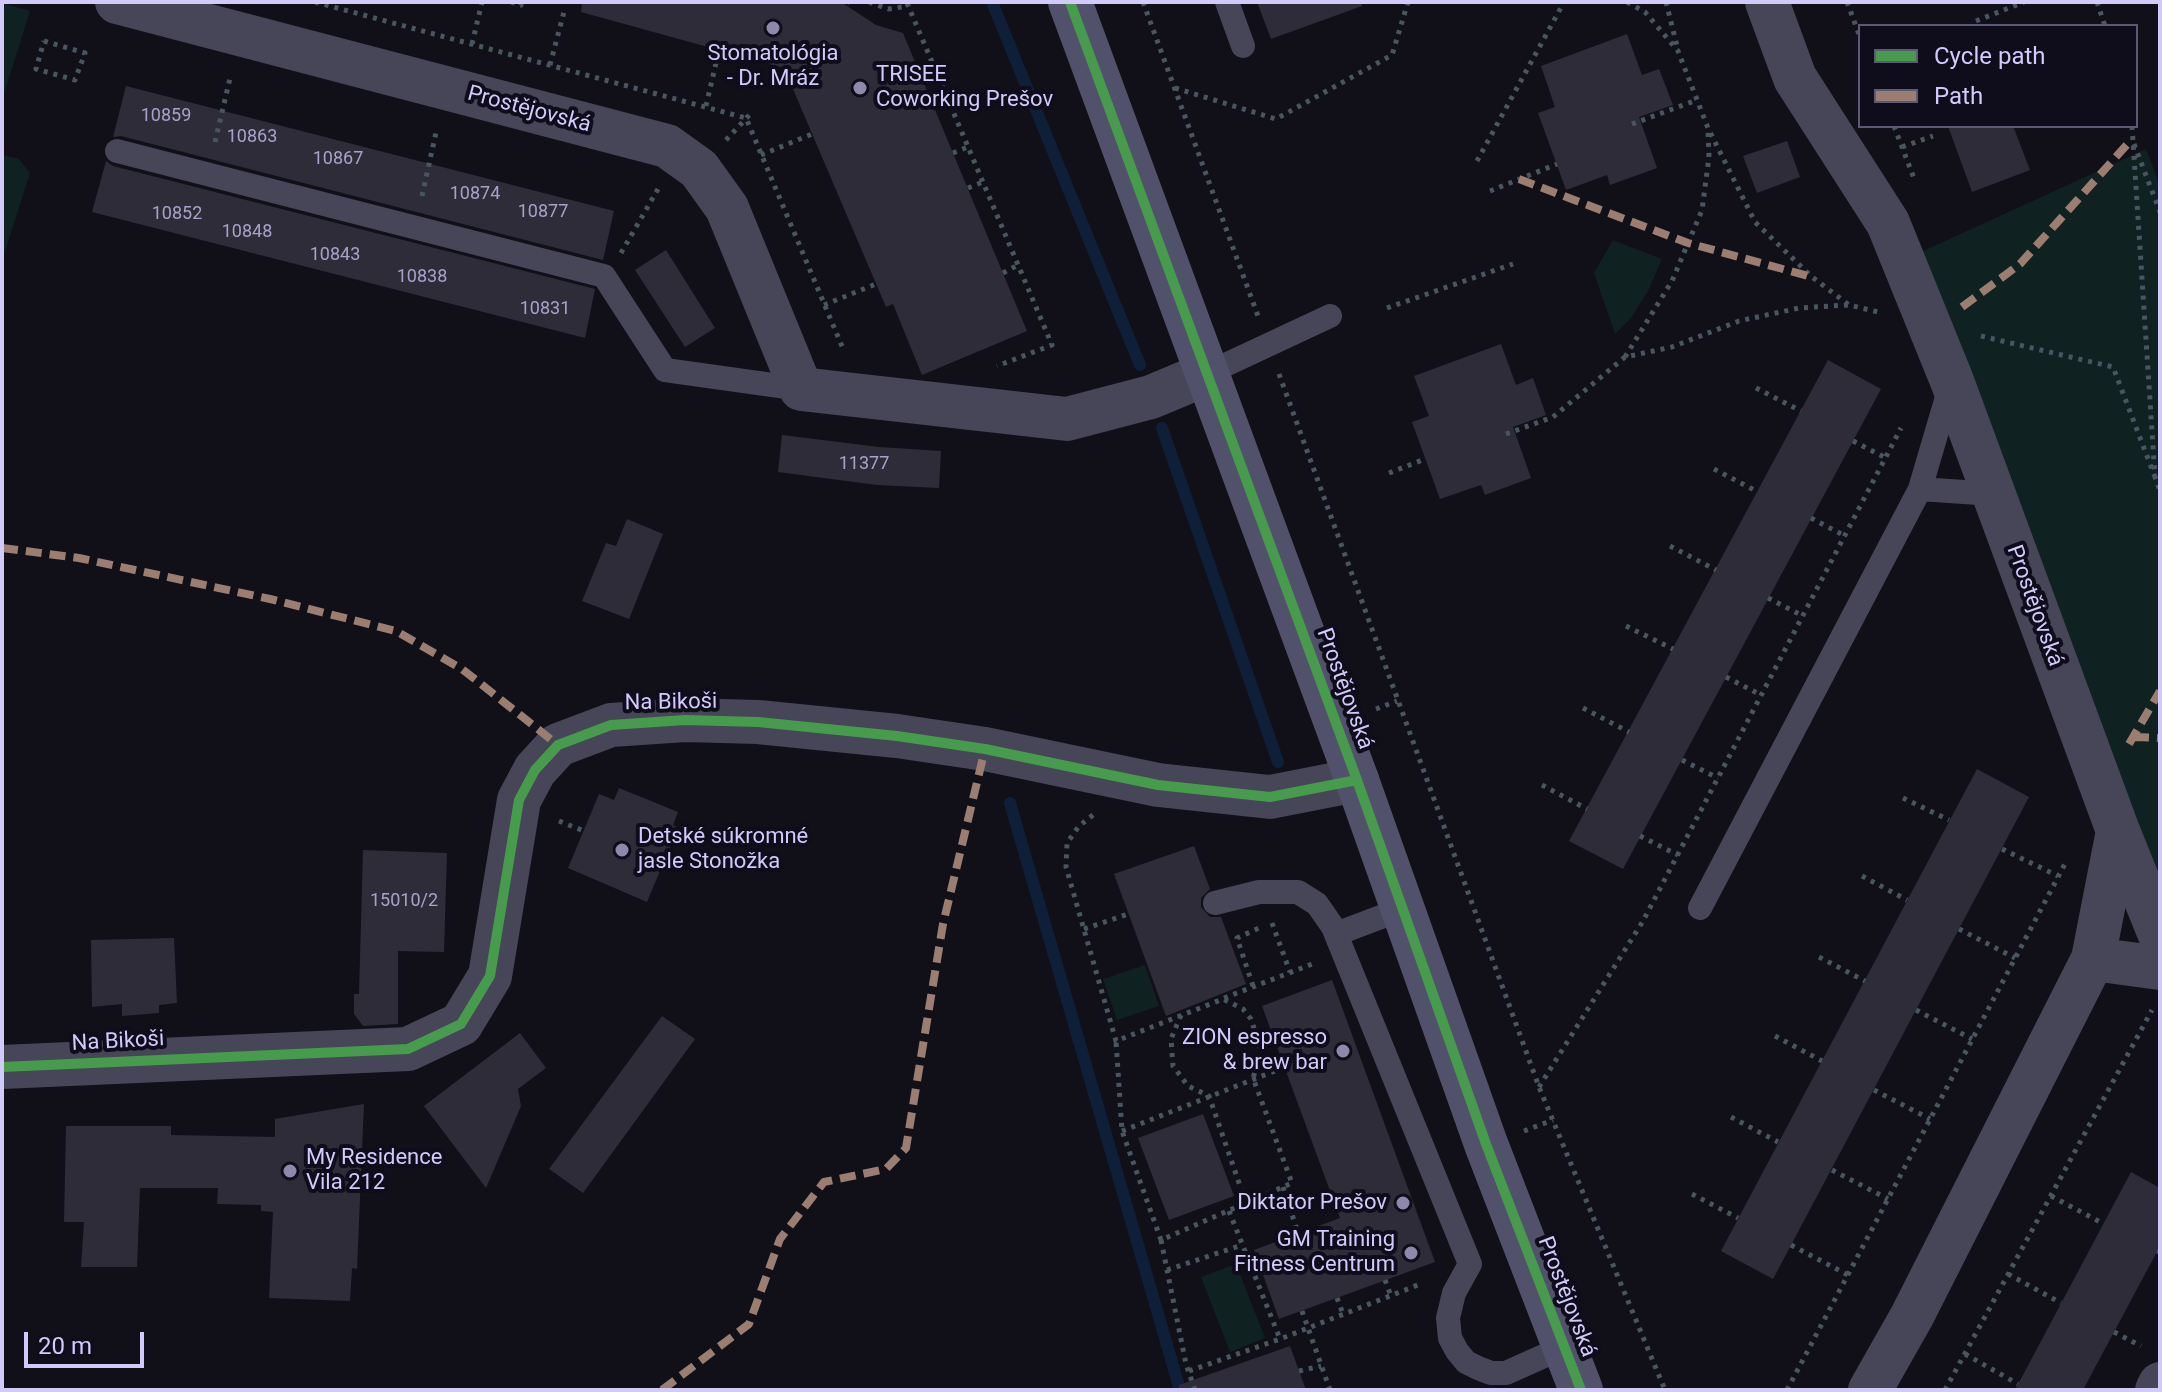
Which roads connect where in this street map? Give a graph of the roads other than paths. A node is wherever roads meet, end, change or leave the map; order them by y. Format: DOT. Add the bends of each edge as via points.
graph roads {
  1 [pos="117,2"];
  2 [pos="1070,2"];
  3 [pos="1227,2"];
  4 [pos="1767,2"];
  5 [pos="1243,46"];
  6 [pos="117,151"];
  7 [pos="1330,316"];
  8 [pos="1206,374"];
  9 [pos="1952,381"];
  10 [pos="801,389"];
  11 [pos="1920,489"];
  12 [pos="1993,494"];
  13 [pos="1357,780"];
  14 [pos="2118,831"];
  15 [pos="1215,903"];
  16 [pos="1700,908"];
  17 [pos="1402,909"];
  18 [pos="1336,934"];
  19 [pos="2160,935"];
  20 [pos="2093,959"];
  21 [pos="2160,968"];
  22 [pos="2,1067"];
  23 [pos="1564,1347"];
  24 [pos="1581,1390"];
  25 [pos="1870,1390"];
  1 -- 10 [label="street, Prostějovská" via="667,146 699,169 727,208"];
  2 -- 8 [label="street, Prostějovská"];
  3 -- 5 [label="lane"];
  4 -- 9 [label="street, Prostějovská" via="1795,78 1888,223"];
  6 -- 10 [label="lane" via="604,276 665,370"];
  7 -- 8 [label="lane"];
  8 -- 10 [label="street" via="1151,397 1067,419"];
  8 -- 13 [label="street, Prostějovská"];
  9 -- 11 [label="lane"];
  9 -- 12 [label="street, Prostějovská"];
  11 -- 12 [label="lane"];
  11 -- 16 [label="lane"];
  12 -- 14 [label="street, Prostějovská"];
  13 -- 17 [label="street, Prostějovská"];
  13 -- 22 [label="street, Na Bikoši" via="1270,797 1138,781 897,736 758,722 611,725 558,745 535,770 519,800 490,976 461,1024 408,1049"];
  14 -- 19 [label="street, Prostějovská"];
  14 -- 20 [label="street"];
  15 -- 18 [label="lane" via="1259,892 1298,892 1317,904"];
  17 -- 18 [label="lane"];
  17 -- 23 [label="street, Prostějovská"];
  18 -- 23 [label="lane, Prostějovská" via="1470,1264 1454,1293 1450,1338 1466,1362 1491,1373 1506,1373"];
  20 -- 21 [label="street"];
  20 -- 25 [label="street"];
  23 -- 24 [label="street, Prostějovská"];
}
